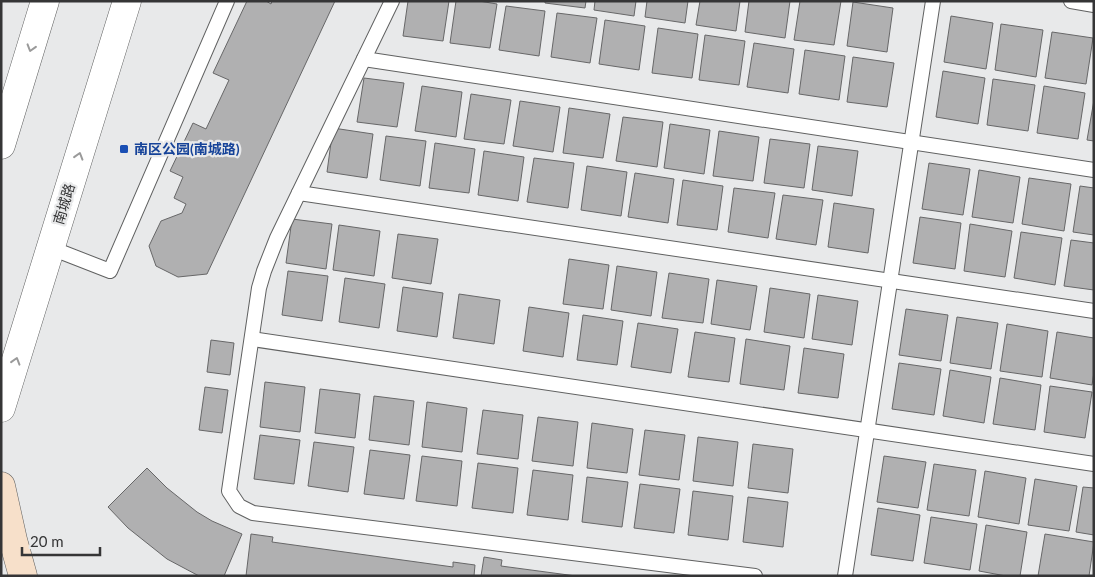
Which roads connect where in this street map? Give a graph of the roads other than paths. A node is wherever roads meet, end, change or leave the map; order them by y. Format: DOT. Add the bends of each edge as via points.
graph roads {
  1 [pos="45,1"];
  2 [pos="127,1"];
  3 [pos="227,1"];
  4 [pos="392,1"];
  5 [pos="933,1"];
  6 [pos="1071,1"];
  7 [pos="1094,5"];
  8 [pos="364,59"];
  9 [pos="911,142"];
  10 [pos="1,145"];
  11 [pos="1094,170"];
  12 [pos="299,193"];
  13 [pos="51,248"];
  14 [pos="890,281"];
  15 [pos="1094,311"];
  16 [pos="252,339"];
  17 [pos="1,408"];
  18 [pos="867,430"];
  19 [pos="1094,464"];
  20 [pos="1,486"];
  21 [pos="23,576"];
  22 [pos="755,576"];
  23 [pos="845,576"];
  1 -- 10 [label="street, one-way"];
  13 -- 2 [label="street, 南城路, one-way"];
  3 -- 13 [label="lane" via="110,271"];
  4 -- 8 [label="lane"];
  5 -- 9 [label="lane"];
  6 -- 7 [label="lane"];
  8 -- 9 [label="lane"];
  8 -- 12 [label="lane"];
  9 -- 11 [label="lane"];
  9 -- 14 [label="lane"];
  12 -- 14 [label="lane"];
  12 -- 16 [label="lane" via="277,238 259,288"];
  17 -- 13 [label="street, 南城路, one-way"];
  14 -- 15 [label="lane"];
  14 -- 18 [label="lane"];
  16 -- 18 [label="lane"];
  16 -- 22 [label="lane" via="229,491 239,506 253,513"];
  18 -- 19 [label="lane"];
  18 -- 23 [label="lane"];
  20 -- 21 [label="main road"];
}
